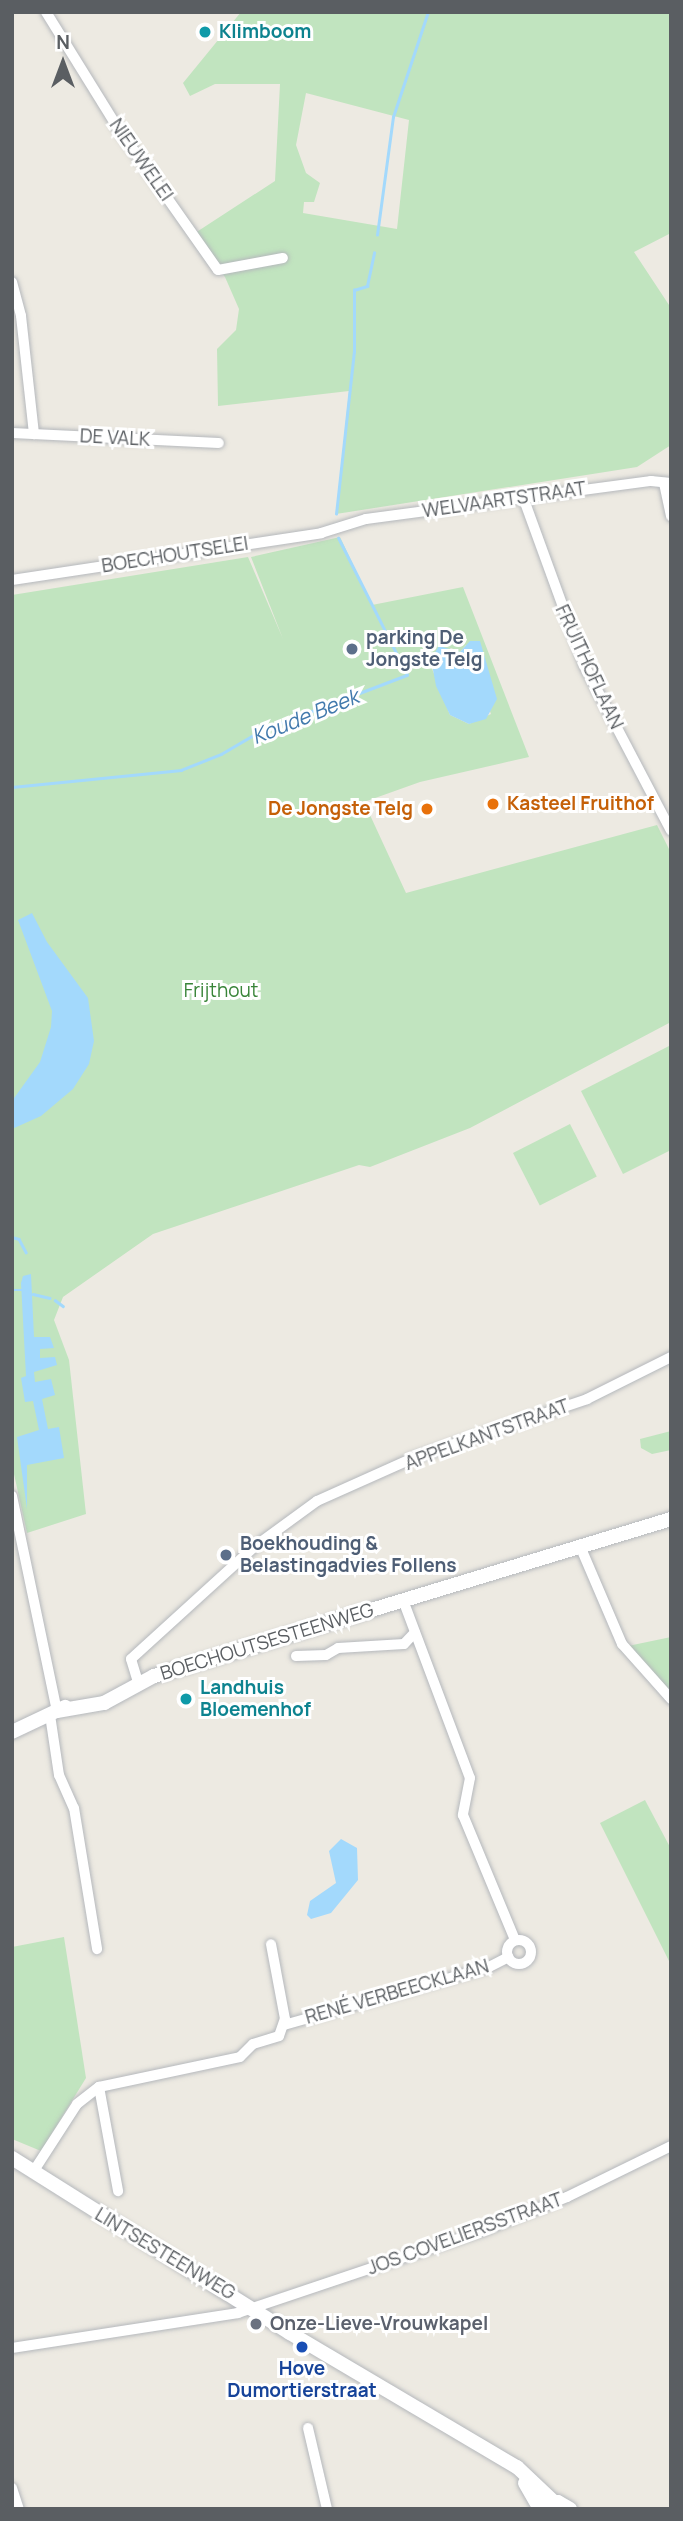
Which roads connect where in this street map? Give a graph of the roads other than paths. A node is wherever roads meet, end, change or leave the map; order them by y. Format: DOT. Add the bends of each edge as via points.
graph roads {
  1 [pos="46,12"];
  2 [pos="283,258"];
  3 [pos="12,282"];
  4 [pos="12,433"];
  5 [pos="34,434"];
  6 [pos="219,443"];
  7 [pos="667,483"];
  8 [pos="523,497"];
  9 [pos="671,516"];
  10 [pos="337,528"];
  11 [pos="12,580"];
  12 [pos="671,831"];
  13 [pos="671,1357"];
  14 [pos="12,1496"];
  15 [pos="671,1519"];
  16 [pos="580,1546"];
  17 [pos="402,1600"];
  18 [pos="415,1632"];
  19 [pos="296,1656"];
  20 [pos="135,1683"];
  21 [pos="671,1699"];
  22 [pos="54,1713"];
  23 [pos="12,1732"];
  24 [pos="515,1940"];
  25 [pos="271,1944"];
  26 [pos="97,1949"];
  27 [pos="509,1957"];
  28 [pos="284,2025"];
  29 [pos="99,2087"];
  30 [pos="671,2146"];
  31 [pos="12,2158"];
  32 [pos="35,2169"];
  33 [pos="118,2191"];
  34 [pos="253,2308"];
  35 [pos="12,2348"];
  36 [pos="308,2428"];
  37 [pos="12,2488"];
  38 [pos="545,2507"];
  39 [pos="19,2509"];
  40 [pos="327,2509"];
  41 [pos="570,2509"];
  1 -- 2 [label="street, NIEUWELEI" via="116,125 218,270"];
  3 -- 5 [label="street" via="21,316"];
  4 -- 5 [label="street, DE VALK"];
  5 -- 6 [label="street, DE VALK"];
  7 -- 8 [label="street, WELVAARTSTRAAT" via="646,481"];
  7 -- 9 [label="street"];
  8 -- 10 [label="street, WELVAARTSTRAAT" via="366,519"];
  8 -- 12 [label="street, FRUITHOFLAAN" via="584,665"];
  10 -- 11 [label="street, BOECHOUTSELEI"];
  13 -- 20 [label="street, APPELKANTSTRAAT" via="587,1399 413,1458 317,1501 254,1547 131,1660"];
  14 -- 22 [label="street"];
  15 -- 16 [label="street, BOECHOUTSESTEENWEG"];
  16 -- 17 [label="street, BOECHOUTSESTEENWEG"];
  16 -- 21 [label="street" via="622,1644"];
  17 -- 18 [label="street"];
  17 -- 20 [label="street, BOECHOUTSESTEENWEG"];
  18 -- 19 [label="street, BOECHOUTSESTEENWEG" via="404,1644"];
  18 -- 24 [label="street" via="470,1778 463,1815"];
  20 -- 22 [label="street, BOECHOUTSESTEENWEG" via="116,1698"];
  22 -- 23 [label="street, BOECHOUTSESTEENWEG"];
  22 -- 26 [label="street" via="59,1775 74,1808"];
  24 -- 27 [label="street" via="508,1947"];
  24 -- 27 [label="street" via="529,1944 530,1956 518,1964"];
  25 -- 28 [label="street, RENÉ VERBEECKLAAN"];
  27 -- 28 [label="street, RENÉ VERBEECKLAAN" via="489,1967"];
  28 -- 29 [label="street, RENÉ VERBEECKLAAN" via="279,2036 253,2044 240,2057"];
  29 -- 32 [label="street" via="78,2104"];
  29 -- 33 [label="street"];
  30 -- 34 [label="street, JOS COVELIERSSTRAAT" via="567,2197 482,2231"];
  31 -- 32 [label="street, LINTSESTEENWEG"];
  32 -- 34 [label="street, LINTSESTEENWEG" via="92,2211"];
  34 -- 35 [label="street, JOS COVELIERSSTRAAT" via="166,2326"];
  34 -- 38 [label="street, LINTSESTEENWEG" via="531,2478"];
  36 -- 40 [label="street"];
  37 -- 39 [label="street"];
  38 -- 41 [label="street, LINTSESTEENWEG"];
}
